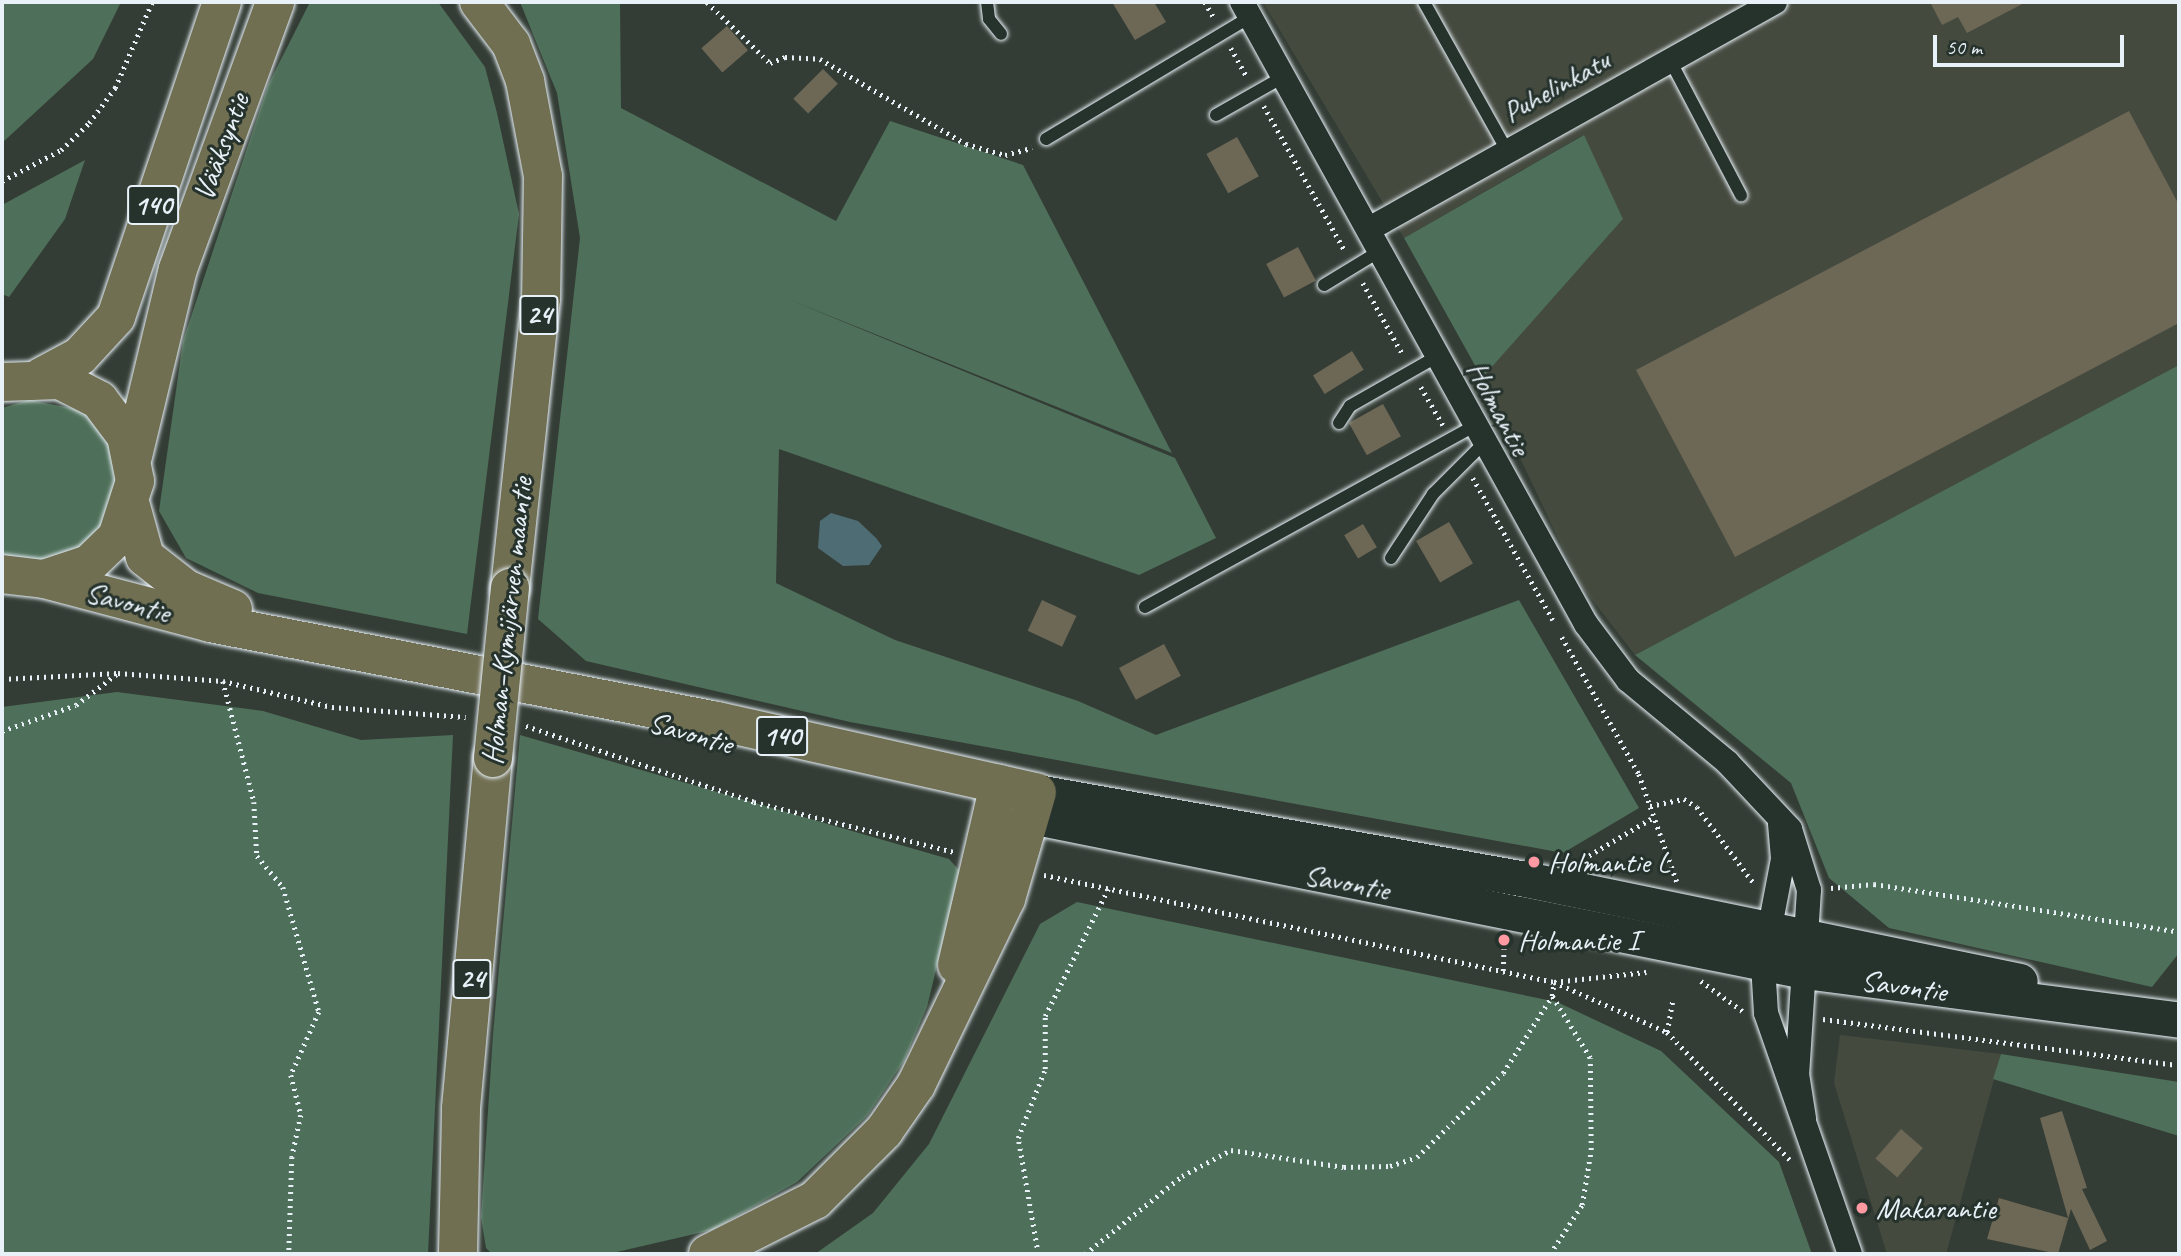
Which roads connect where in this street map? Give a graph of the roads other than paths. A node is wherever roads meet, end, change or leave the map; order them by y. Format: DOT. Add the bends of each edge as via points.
graph roads {
  1 [pos="222,2"];
  2 [pos="275,2"];
  3 [pos="479,2"];
  4 [pos="494,2"];
  5 [pos="987,2"];
  6 [pos="1424,2"];
  7 [pos="1775,2"];
  8 [pos="1246,9"];
  9 [pos="1001,34"];
  10 [pos="511,44"];
  11 [pos="1670,60"];
  12 [pos="1283,77"];
  13 [pos="1216,116"];
  14 [pos="1046,139"];
  15 [pos="1506,149"];
  16 [pos="1741,195"];
  17 [pos="1369,229"];
  18 [pos="1380,251"];
  19 [pos="1324,285"];
  20 [pos="1436,357"];
  21 [pos="15,378"];
  22 [pos="1339,424"];
  23 [pos="1477,436"];
  24 [pos="133,457"];
  25 [pos="131,506"];
  26 [pos="1391,558"];
  27 [pos="3,576"];
  28 [pos="44,579"];
  29 [pos="1145,607"];
  30 [pos="336,649"];
  31 [pos="997,795"];
  32 [pos="1763,797"];
  33 [pos="1034,804"];
  34 [pos="1766,927"];
  35 [pos="1808,936"];
  36 [pos="1763,964"];
  37 [pos="1804,971"];
  38 [pos="2179,1020"];
  39 [pos="942,1032"];
  40 [pos="1804,1118"];
  41 [pos="457,1200"];
  42 [pos="458,1254"];
  43 [pos="473,1254"];
  44 [pos="708,1254"];
  45 [pos="1850,1254"];
  1 -- 21 [label="main road, Vääksyntie / 140" via="116,317 80,356"];
  2 -- 24 [label="main road, Vääksyntie" via="178,269"];
  3 -- 10 [label="main road, Holman–Kymijärven maantie / 24"];
  4 -- 10 [label="main road, 24"];
  5 -- 9 [label="lane" via="989,19"];
  6 -- 15 [label="lane"];
  7 -- 11 [label="street, Puhelinkatu"];
  8 -- 12 [label="street, Holmantie"];
  8 -- 14 [label="lane"];
  10 -- 41 [label="main road, Holman–Kymijärven maantie / 24, bridge" via="538,133 544,228 493,758"];
  11 -- 15 [label="street, Puhelinkatu"];
  11 -- 16 [label="lane"];
  12 -- 13 [label="lane"];
  12 -- 17 [label="street, Holmantie"];
  15 -- 17 [label="street, Puhelinkatu"];
  17 -- 18 [label="street, Holmantie"];
  18 -- 19 [label="lane"];
  18 -- 20 [label="street, Holmantie"];
  20 -- 22 [label="lane" via="1350,406"];
  20 -- 23 [label="street, Holmantie"];
  21 -- 24 [label="main road, 140" via="99,400 116,418"];
  23 -- 26 [label="lane"];
  23 -- 29 [label="lane"];
  23 -- 32 [label="street, Holmantie" via="1606,654 1652,703"];
  24 -- 25 [label="main road, 140"];
  25 -- 28 [label="main road, 140" via="104,552 67,574"];
  25 -- 30 [label="main road, Savontie / 140" via="137,544 163,574"];
  27 -- 28 [label="main road, 140"];
  28 -- 30 [label="main road, Savontie / 140"];
  30 -- 31 [label="main road, Savontie / 140" via="525,687"];
  31 -- 33 [label="main road, Savontie / 140"];
  31 -- 39 [label="main road"];
  32 -- 34 [label="street, Holmantie" via="1784,841"];
  32 -- 35 [label="street, Holmantie" via="1790,830 1809,890"];
  33 -- 34 [label="main road, Savontie / 140"];
  33 -- 36 [label="main road, Savontie / 140"];
  33 -- 39 [label="main road" via="1018,870"];
  34 -- 35 [label="main road, Savontie / 140"];
  34 -- 36 [label="street"];
  35 -- 37 [label="street, Holmantie"];
  35 -- 38 [label="main road, Savontie / 140"];
  36 -- 37 [label="main road, Savontie / 140"];
  36 -- 40 [label="street" via="1766,1013"];
  37 -- 38 [label="main road, Savontie / 140"];
  37 -- 40 [label="street" via="1797,1074"];
  39 -- 44 [label="main road" via="916,1085 849,1170 771,1227"];
  40 -- 45 [label="street"];
  41 -- 42 [label="main road, Holman–Kymijärven maantie / 24"];
  41 -- 43 [label="main road"];
}
